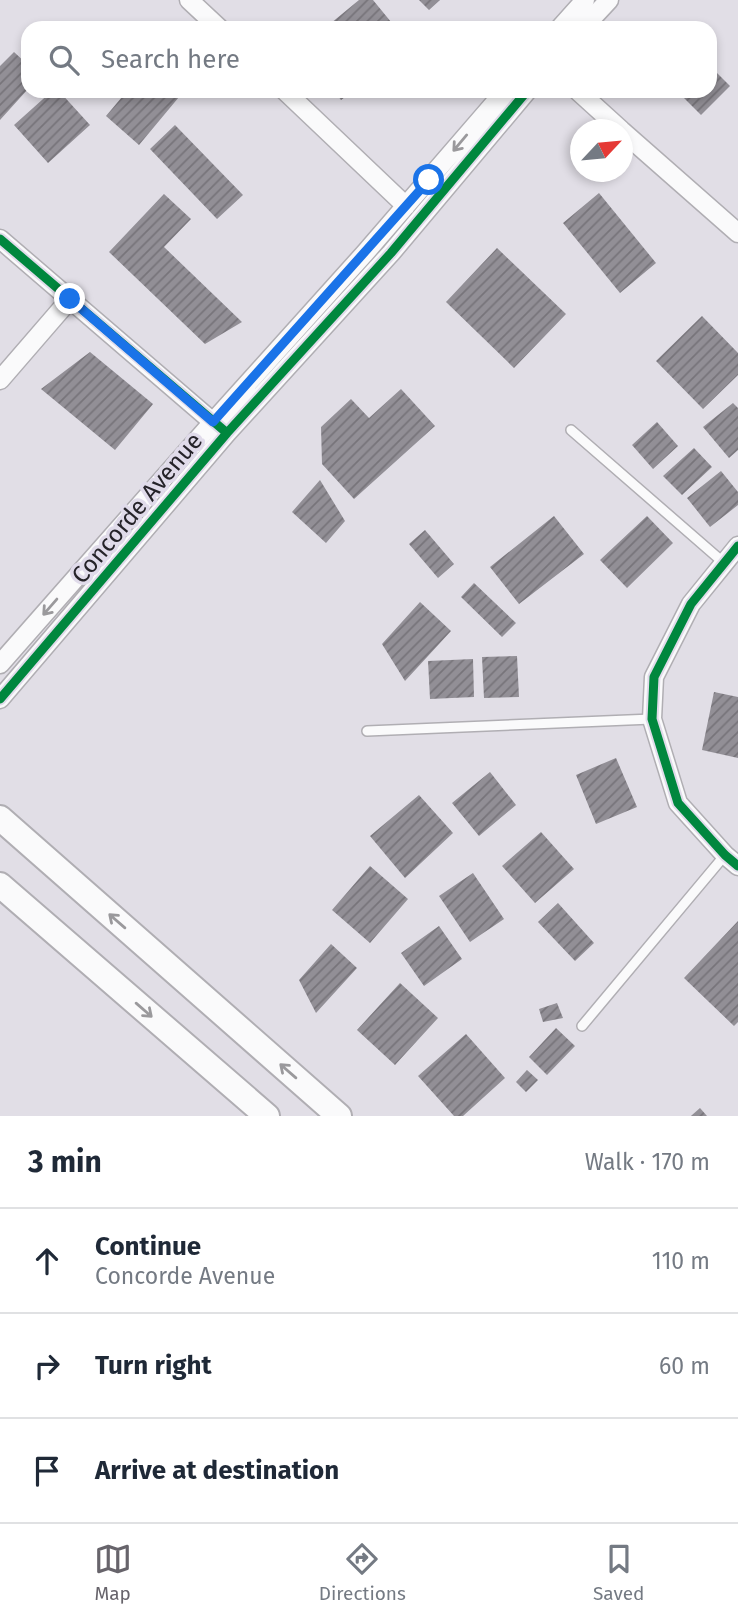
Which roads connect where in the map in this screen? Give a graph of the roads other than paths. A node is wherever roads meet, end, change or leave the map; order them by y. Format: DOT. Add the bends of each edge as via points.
graph roads {
  1 [pos="189,0"];
  2 [pos="585,0"];
  3 [pos="609,0"];
  4 [pos="212,21"];
  5 [pos="566,21"];
  6 [pos="590,21"];
  7 [pos="292,98"];
  8 [pos="499,98"];
  9 [pos="521,98"];
  10 [pos="586,98"];
  11 [pos="610,119"];
  12 [pos="633,140"];
  13 [pos="406,206"];
  14 [pos="738,233"];
  15 [pos="0,239"];
  16 [pos="70,299"];
  17 [pos="0,380"];
  18 [pos="220,427"];
  19 [pos="570,430"];
  20 [pos="738,546"];
  21 [pos="724,563"];
  22 [pos="0,664"];
  23 [pos="0,699"];
  24 [pos="652,719"];
  25 [pos="368,732"];
  26 [pos="0,818"];
  27 [pos="735,863"];
  28 [pos="0,885"];
  29 [pos="582,1026"];
  30 [pos="267,1116"];
  31 [pos="339,1116"];
  1 -- 4 [label="street"];
  2 -- 5 [label="street"];
  3 -- 6 [label="street"];
  7 -- 13 [label="street"];
  8 -- 13 [label="street, Concorde Avenue, one-way"];
  9 -- 18 [label="street, Concorde Avenue" via="391,253"];
  10 -- 11 [label="street"];
  12 -- 14 [label="street"];
  13 -- 18 [label="street, Concorde Avenue"];
  15 -- 16 [label="street"];
  16 -- 17 [label="street"];
  16 -- 18 [label="street"];
  18 -- 22 [label="street, Concorde Avenue, one-way"];
  18 -- 23 [label="street, Concorde Avenue"];
  19 -- 21 [label="lane"];
  20 -- 21 [label="street"];
  21 -- 24 [label="street" via="691,604 654,677"];
  24 -- 25 [label="lane"];
  24 -- 27 [label="street" via="678,803"];
  31 -- 26 [label="main road, one-way"];
  27 -- 29 [label="lane"];
  28 -- 30 [label="main road, one-way"];
}
